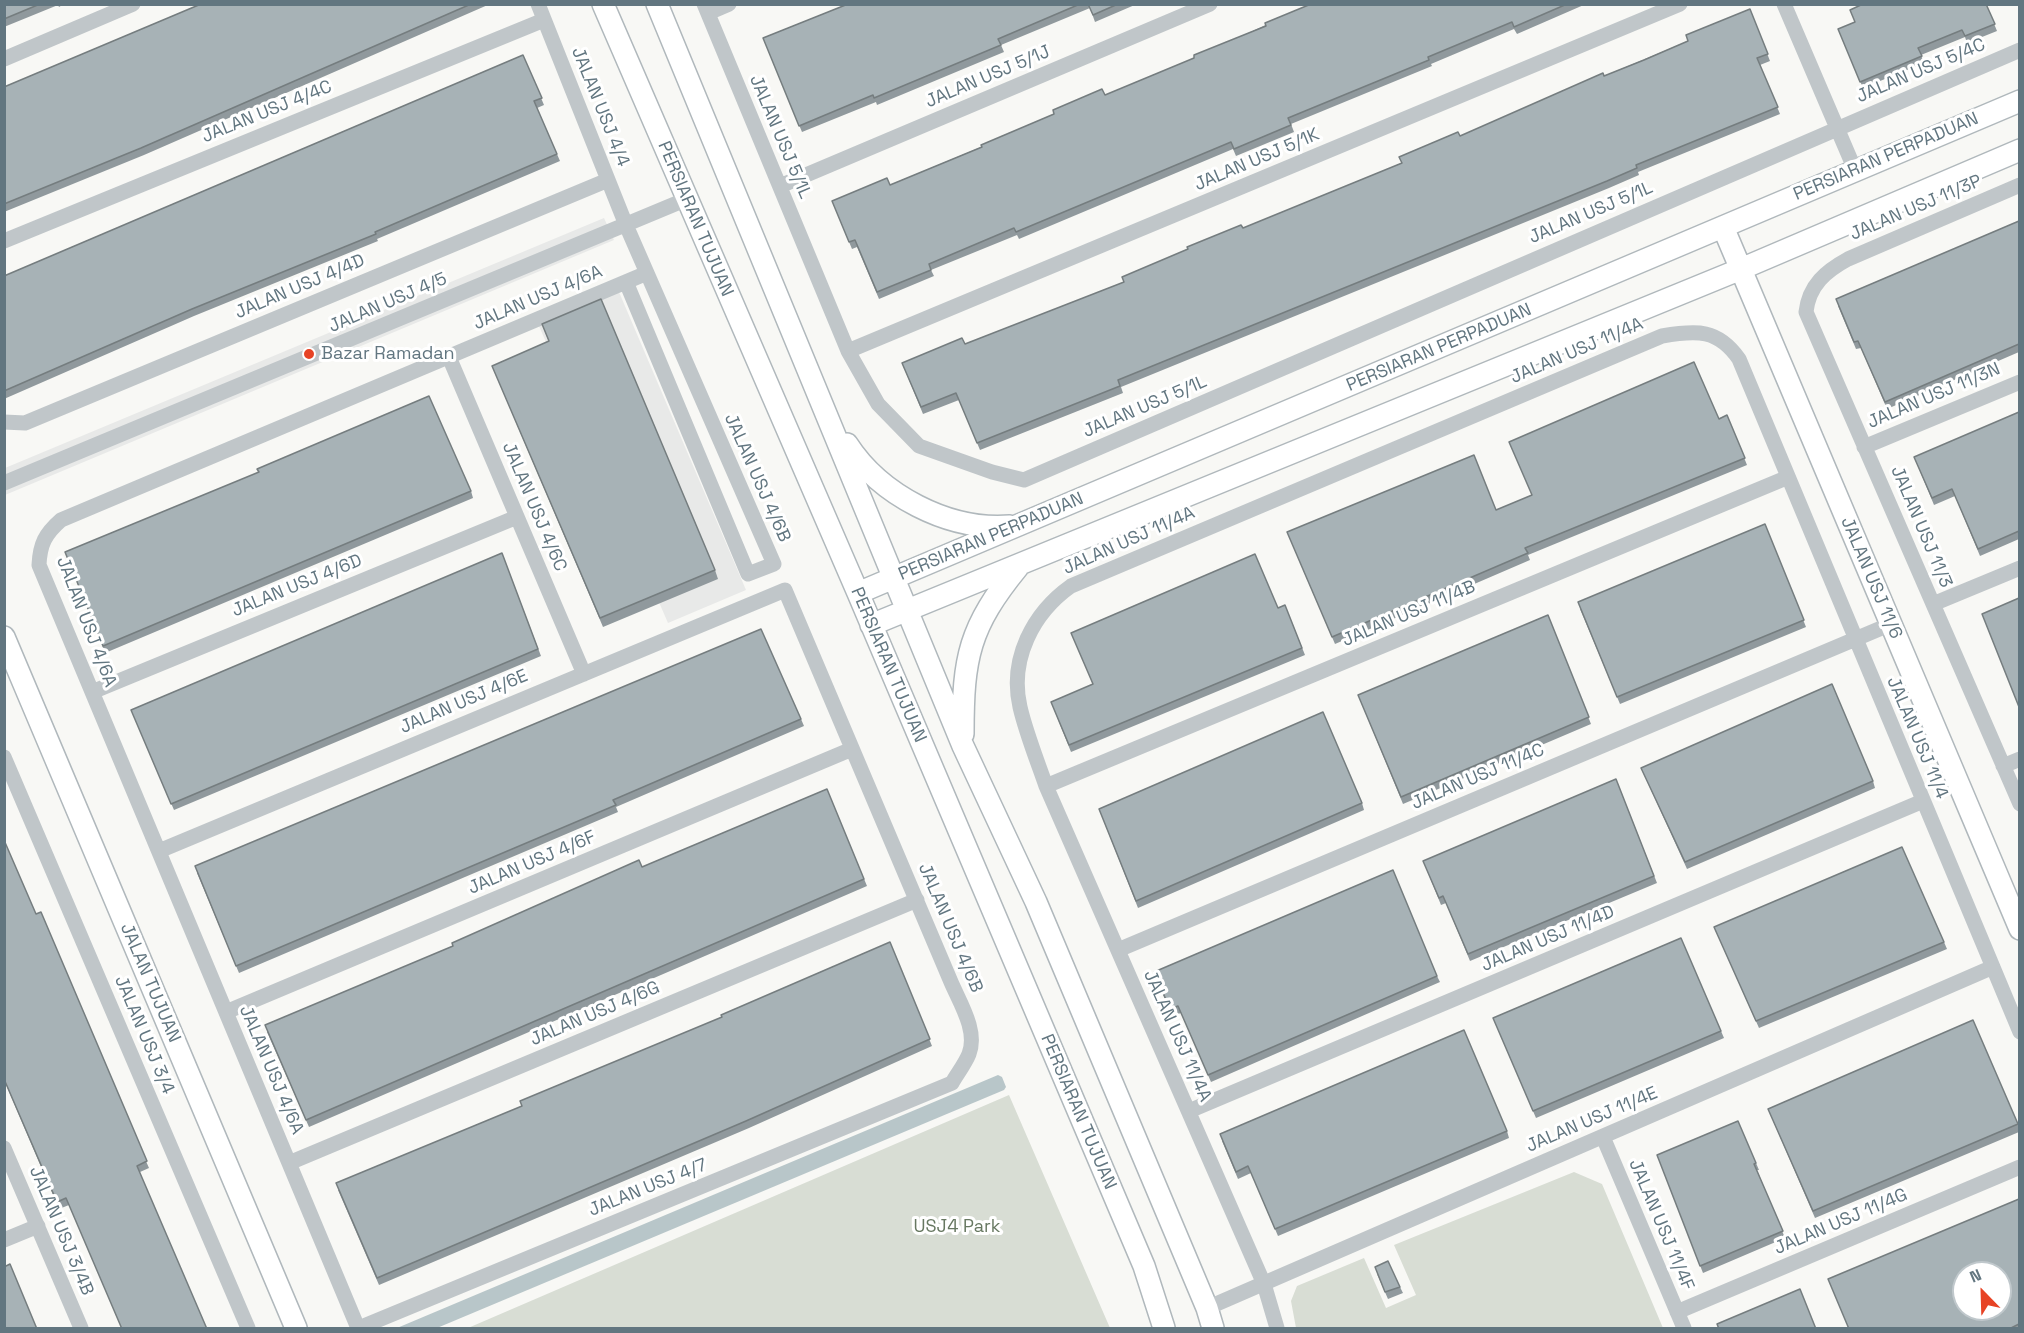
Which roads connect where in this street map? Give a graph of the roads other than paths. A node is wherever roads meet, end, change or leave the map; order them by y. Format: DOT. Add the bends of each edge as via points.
graph roads {
  1 [pos="133,4"];
  2 [pos="538,4"];
  3 [pos="603,4"];
  4 [pos="657,4"];
  5 [pos="729,4"];
  6 [pos="1210,4"];
  7 [pos="1680,4"];
  8 [pos="1784,4"];
  9 [pos="706,9"];
  10 [pos="544,20"];
  11 [pos="2019,50"];
  12 [pos="4,59"];
  13 [pos="2019,101"];
  14 [pos="1838,128"];
  15 [pos="2019,150"];
  16 [pos="1855,170"];
  17 [pos="608,180"];
  18 [pos="2019,185"];
  19 [pos="780,186"];
  20 [pos="687,200"];
  21 [pos="626,225"];
  22 [pos="1723,227"];
  23 [pos="4,241"];
  24 [pos="1741,269"];
  25 [pos="1829,269"];
  26 [pos="646,273"];
  27 [pos="626,282"];
  28 [pos="848,351"];
  29 [pos="449,357"];
  30 [pos="1739,359"];
  31 [pos="2019,382"];
  32 [pos="822,406"];
  33 [pos="4,422"];
  34 [pos="1864,447"];
  35 [pos="1786,478"];
  36 [pos="4,483"];
  37 [pos="517,517"];
  38 [pos="1020,525"];
  39 [pos="1021,564"];
  40 [pos="2019,568"];
  41 [pos="893,579"];
  42 [pos="785,590"];
  43 [pos="858,592"];
  44 [pos="1933,604"];
  45 [pos="907,610"];
  46 [pos="1891,624"];
  47 [pos="871,625"];
  48 [pos="4,638"];
  49 [pos="1854,639"];
  50 [pos="584,674"];
  51 [pos="92,692"];
  52 [pos="963,746"];
  53 [pos="852,749"];
  54 [pos="4,757"];
  55 [pos="2019,759"];
  56 [pos="2003,766"];
  57 [pos="1046,786"];
  58 [pos="1923,801"];
  59 [pos="2019,804"];
  60 [pos="159,851"];
  61 [pos="917,900"];
  62 [pos="2019,929"];
  63 [pos="1118,950"];
  64 [pos="1993,967"];
  65 [pos="226,1012"];
  66 [pos="2019,1032"];
  67 [pos="952,1083"];
  68 [pos="1189,1111"];
  69 [pos="1603,1137"];
  70 [pos="4,1148"];
  71 [pos="289,1163"];
  72 [pos="2019,1167"];
  73 [pos="38,1226"];
  74 [pos="4,1240"];
  75 [pos="1264,1284"];
  76 [pos="1207,1308"];
  77 [pos="1677,1312"];
  78 [pos="81,1329"];
  79 [pos="248,1329"];
  80 [pos="296,1329"];
  81 [pos="359,1329"];
  82 [pos="1164,1329"];
  83 [pos="1213,1329"];
  84 [pos="1276,1329"];
  85 [pos="1684,1329"];
  1 -- 12 [label="street"];
  2 -- 10 [label="street, JALAN USJ 4/4"];
  3 -- 20 [label="main road, PERSIARAN TUJUAN"];
  4 -- 32 [label="main road"];
  5 -- 9 [label="street"];
  6 -- 19 [label="street, JALAN USJ 5/1J"];
  7 -- 28 [label="street, JALAN USJ 5/1K"];
  8 -- 14 [label="street"];
  9 -- 19 [label="street, JALAN USJ 5/1L"];
  10 -- 17 [label="street, JALAN USJ 4/4"];
  10 -- 23 [label="street, JALAN USJ 4/4C"];
  11 -- 14 [label="street, JALAN USJ 5/4C"];
  13 -- 16 [label="main road, PERSIARAN PERPADUAN"];
  14 -- 16 [label="street"];
  14 -- 28 [label="street, JALAN USJ 5/1L" via="1024,480 919,446 878,404"];
  15 -- 24 [label="main road, PERSIARAN PERPADUAN"];
  16 -- 22 [label="main road, PERSIARAN PERPADUAN"];
  17 -- 21 [label="street, JALAN USJ 4/4"];
  17 -- 33 [label="street, JALAN USJ 4/4D" via="25,423"];
  18 -- 25 [label="street, JALAN USJ 11/3P"];
  19 -- 28 [label="street, JALAN USJ 5/1L"];
  20 -- 21 [label="street, JALAN USJ 4/5"];
  20 -- 43 [label="main road, PERSIARAN TUJUAN"];
  21 -- 26 [label="street, JALAN USJ 4/6B"];
  21 -- 36 [label="street, JALAN USJ 4/5"];
  22 -- 24 [label="main road, JALAN USJ 11/6"];
  22 -- 38 [label="main road, PERSIARAN PERPADUAN"];
  24 -- 39 [label="main road, PERSIARAN PERPADUAN"];
  24 -- 46 [label="main road, JALAN USJ 11/6"];
  25 -- 34 [label="street, JALAN USJ 11/3" via="1807,299 1806,312"];
  26 -- 27 [label="street, JALAN USJ 4/6A"];
  26 -- 27 [label="street, JALAN USJ 4/6B" via="774,564 748,574"];
  27 -- 29 [label="street, JALAN USJ 4/6A"];
  29 -- 37 [label="street, JALAN USJ 4/6C"];
  29 -- 51 [label="street, JALAN USJ 4/6A" via="61,520 48,531 40,545 39,565"];
  30 -- 35 [label="street, JALAN USJ 11/4"];
  30 -- 57 [label="street, JALAN USJ 11/4A" via="1727,342 1714,336 1662,336 1071,586 1050,602 1032,627 1017,681 1020,706"];
  31 -- 34 [label="street, JALAN USJ 11/3N"];
  32 -- 38 [label="main road" via="857,460 876,480 903,498 965,522 997,527"];
  32 -- 41 [label="main road"];
  34 -- 44 [label="street, JALAN USJ 11/3"];
  35 -- 49 [label="street, JALAN USJ 11/4"];
  35 -- 57 [label="street, JALAN USJ 11/4B"];
  37 -- 50 [label="street, JALAN USJ 4/6C"];
  37 -- 51 [label="street, JALAN USJ 4/6D"];
  38 -- 41 [label="main road, PERSIARAN PERPADUAN"];
  39 -- 45 [label="main road, PERSIARAN PERPADUAN"];
  39 -- 52 [label="main road" via="986,611 968,653 963,682"];
  40 -- 44 [label="street"];
  41 -- 43 [label="main road, PERSIARAN PERPADUAN"];
  41 -- 45 [label="main road"];
  42 -- 50 [label="street, JALAN USJ 4/6E"];
  42 -- 53 [label="street, JALAN USJ 4/6B"];
  43 -- 47 [label="main road, PERSIARAN TUJUAN"];
  44 -- 56 [label="street, JALAN USJ 11/3"];
  45 -- 47 [label="main road, PERSIARAN PERPADUAN"];
  45 -- 52 [label="main road"];
  46 -- 49 [label="street, JALAN USJ 11/4C"];
  46 -- 62 [label="main road, JALAN USJ 11/6"];
  47 -- 82 [label="main road, PERSIARAN TUJUAN" via="1144,1266"];
  48 -- 80 [label="main road, JALAN TUJUAN"];
  49 -- 58 [label="street, JALAN USJ 11/4"];
  49 -- 63 [label="street, JALAN USJ 11/4C"];
  50 -- 60 [label="street, JALAN USJ 4/6E"];
  51 -- 60 [label="street, JALAN USJ 4/6A"];
  52 -- 76 [label="main road" via="1036,902"];
  53 -- 61 [label="street, JALAN USJ 4/6B"];
  53 -- 65 [label="street, JALAN USJ 4/6F"];
  54 -- 79 [label="street, JALAN USJ 3/4"];
  55 -- 56 [label="street"];
  56 -- 59 [label="street, JALAN USJ 11/3"];
  57 -- 63 [label="street, JALAN USJ 11/4A"];
  58 -- 64 [label="street, JALAN USJ 11/4"];
  58 -- 68 [label="street, JALAN USJ 11/4D"];
  60 -- 65 [label="street, JALAN USJ 4/6A"];
  61 -- 67 [label="street, JALAN USJ 4/6B" via="969,1023 969,1054"];
  61 -- 71 [label="street, JALAN USJ 4/6G"];
  63 -- 68 [label="street, JALAN USJ 11/4A"];
  64 -- 66 [label="street, JALAN USJ 11/4"];
  64 -- 69 [label="street, JALAN USJ 11/4E"];
  65 -- 71 [label="street, JALAN USJ 4/6A"];
  67 -- 81 [label="street, JALAN USJ 4/7"];
  68 -- 75 [label="street, JALAN USJ 11/4A"];
  69 -- 75 [label="street, JALAN USJ 11/4E"];
  69 -- 77 [label="street, JALAN USJ 11/4F"];
  70 -- 73 [label="street, JALAN USJ 3/4B"];
  71 -- 81 [label="street, JALAN USJ 4/6A"];
  72 -- 77 [label="street, JALAN USJ 11/4G"];
  73 -- 74 [label="street"];
  73 -- 78 [label="street, JALAN USJ 3/4B"];
  75 -- 76 [label="street, JALAN USJ 11/4E"];
  75 -- 84 [label="street, JALAN USJ 11/4A"];
  76 -- 83 [label="main road"];
  77 -- 85 [label="street, JALAN USJ 11/4F"];
}
